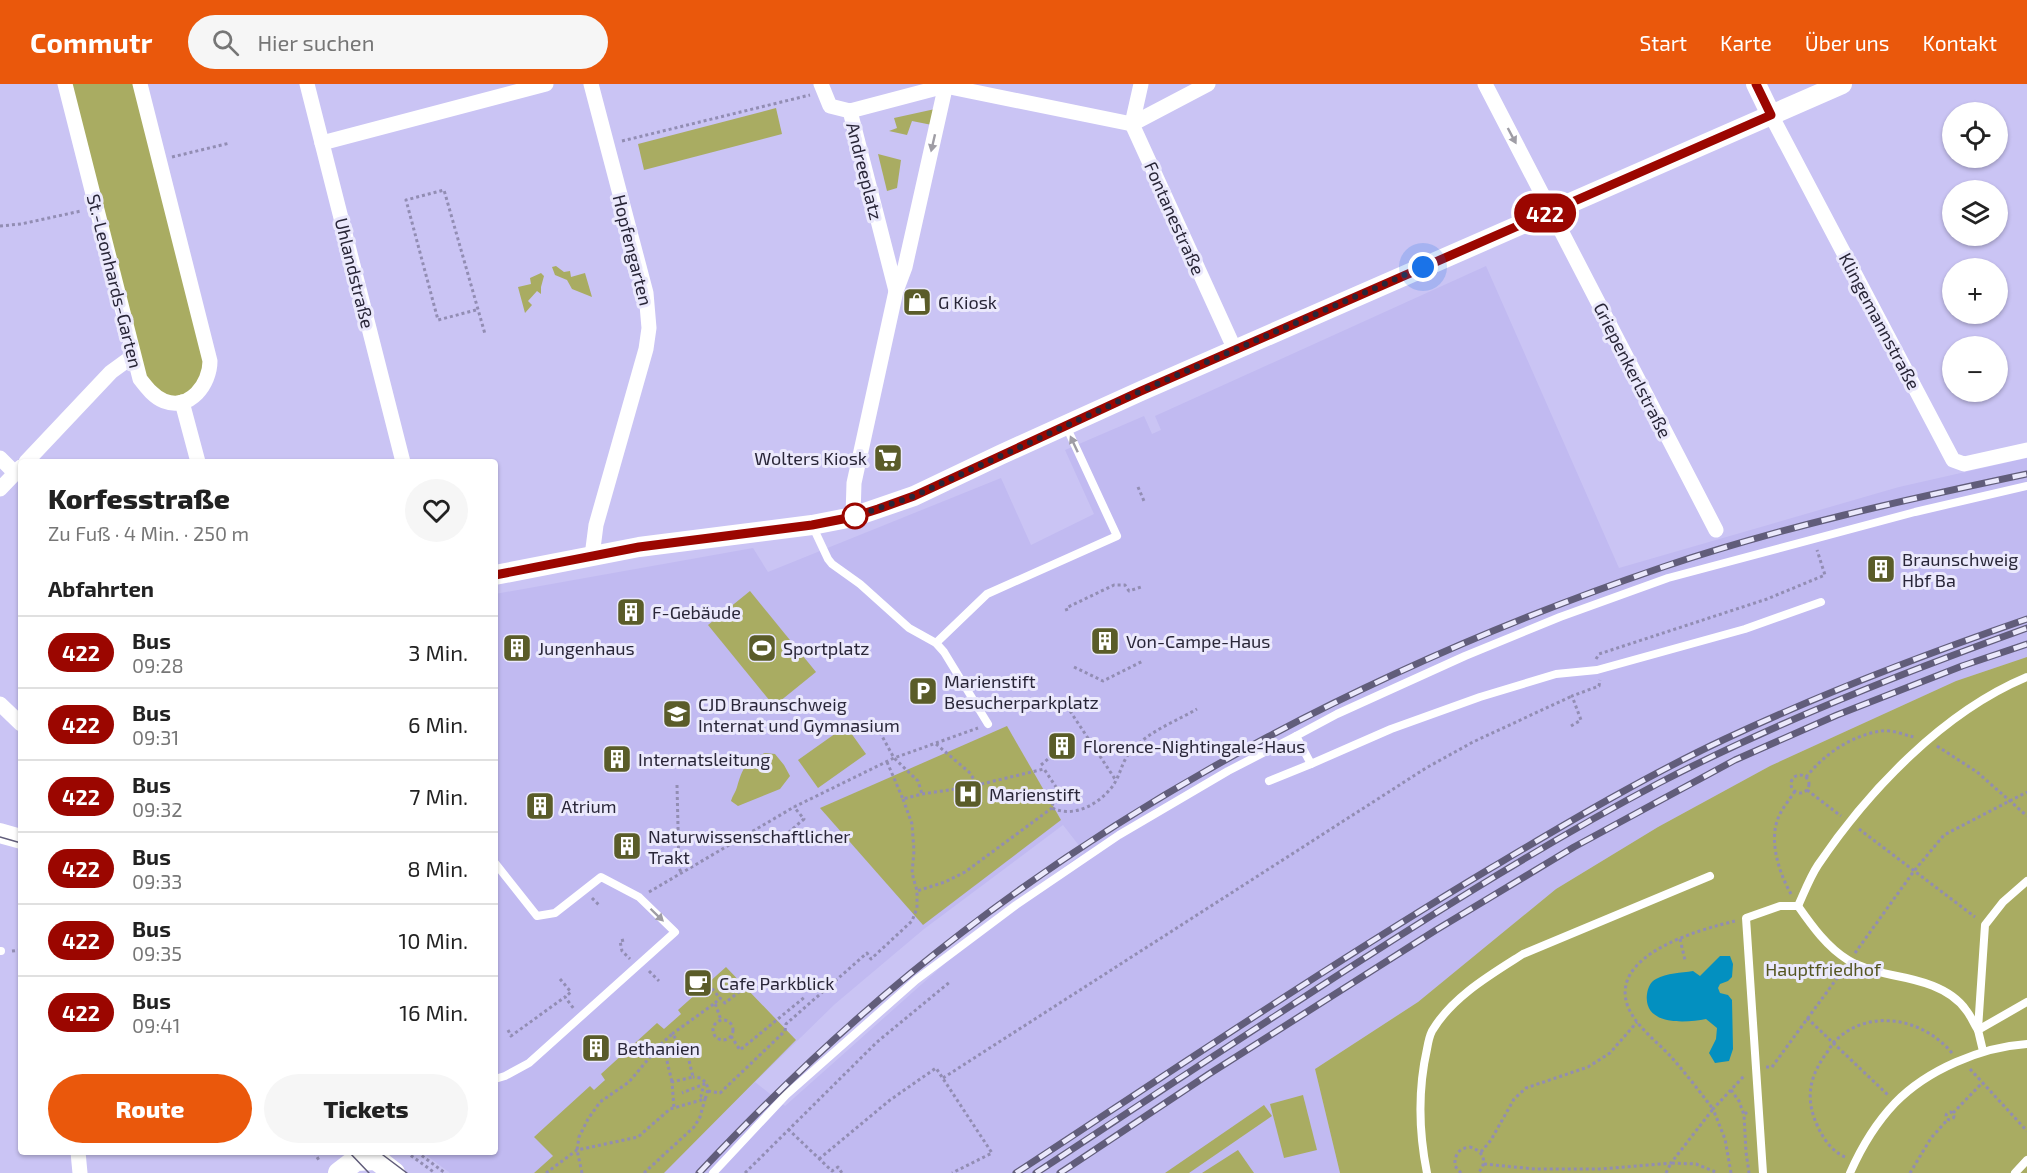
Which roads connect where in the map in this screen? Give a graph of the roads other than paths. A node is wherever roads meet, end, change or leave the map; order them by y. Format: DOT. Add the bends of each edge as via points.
graph roads {
  1 [pos="65,84"];
  2 [pos="140,84"];
  3 [pos="307,84"];
  4 [pos="546,84"];
  5 [pos="591,84"];
  6 [pos="821,84"];
  7 [pos="1140,84"];
  8 [pos="1208,84"];
  9 [pos="1485,84"];
  10 [pos="1756,84"];
  11 [pos="1842,84"];
  12 [pos="946,85"];
  13 [pos="850,111"];
  14 [pos="1771,115"];
  15 [pos="1132,124"];
  16 [pos="322,143"];
  17 [pos="1551,210"];
  18 [pos="896,291"];
  19 [pos="1234,350"];
  20 [pos="133,356"];
  21 [pos="182,402"];
  22 [pos="1066,426"];
  23 [pos="2027,450"];
  24 [pos="0,458"];
  25 [pos="29,459"];
  26 [pos="197,459"];
  27 [pos="402,459"];
  28 [pos="18,467"];
  29 [pos="18,471"];
  30 [pos="2027,486"];
  31 [pos="0,489"];
  32 [pos="853,517"];
  33 [pos="812,525"];
  34 [pos="1716,530"];
  35 [pos="592,556"];
  36 [pos="498,574"];
  37 [pos="1821,602"];
  38 [pos="936,643"];
  39 [pos="2027,677"];
  40 [pos="0,704"];
  41 [pos="18,721"];
  42 [pos="988,724"];
  43 [pos="1296,736"];
  44 [pos="1311,764"];
  45 [pos="1269,782"];
  46 [pos="0,833"];
  47 [pos="18,838"];
  48 [pos="498,866"];
  49 [pos="1710,876"];
  50 [pos="2027,881"];
  51 [pos="1797,906"];
  52 [pos="2027,1002"];
  53 [pos="1978,1030"];
  54 [pos="2027,1044"];
  55 [pos="1983,1051"];
  56 [pos="498,1078"];
  57 [pos="78,1155"];
  58 [pos="2027,1160"];
  59 [pos="356,1163"];
  60 [pos="80,1173"];
  61 [pos="394,1173"];
  62 [pos="713,1173"];
  63 [pos="1427,1173"];
  64 [pos="1763,1173"];
  65 [pos="1850,1173"];
  66 [pos="2015,1173"];
  1 -- 20 [label="street, St.-Leonhards-Garten"];
  2 -- 21 [label="street" via="210,361 202,388"];
  3 -- 16 [label="street, Uhlandstraße"];
  4 -- 16 [label="street"];
  5 -- 35 [label="street, Hopfengarten" via="646,293 649,319 646,349 596,525"];
  6 -- 13 [label="street" via="830,106"];
  7 -- 15 [label="street"];
  8 -- 15 [label="street"];
  9 -- 17 [label="street, Griepenkerlstraße, one-way"];
  10 -- 14 [label="street"];
  11 -- 14 [label="street"];
  12 -- 13 [label="street, Andreeplatz"];
  12 -- 15 [label="street"];
  12 -- 18 [label="street, one-way" via="905,267"];
  13 -- 18 [label="street, Andreeplatz"];
  14 -- 17 [label="street"];
  14 -- 23 [label="street, Klingemannstraße" via="1953,460 1964,464"];
  15 -- 19 [label="street, Fontanestraße"];
  16 -- 27 [label="street, Uhlandstraße"];
  17 -- 19 [label="street"];
  17 -- 34 [label="street, Griepenkerlstraße"];
  18 -- 32 [label="street" via="854,483"];
  19 -- 22 [label="street"];
  20 -- 21 [label="street, St.-Leonhards-Garten" via="140,379 154,395 164,401"];
  20 -- 25 [label="street" via="111,372"];
  21 -- 26 [label="street"];
  22 -- 32 [label="street" via="914,496"];
  38 -- 22 [label="lane, one-way" via="987,594 1117,536"];
  24 -- 28 [label="street"];
  29 -- 31 [label="street"];
  30 -- 43 [label="lane" via="1668,578 1465,656"];
  32 -- 33 [label="street"];
  33 -- 35 [label="street"];
  33 -- 38 [label="lane" via="832,564 909,628"];
  35 -- 36 [label="street"];
  37 -- 44 [label="lane" via="1745,629 1597,670 1556,674 1480,697 1391,729"];
  38 -- 42 [label="lane"];
  39 -- 51 [label="lane" via="1978,704 1897,768 1817,867"];
  40 -- 41 [label="street"];
  43 -- 44 [label="lane"];
  43 -- 62 [label="lane" via="1119,835 1016,905 916,980 786,1095"];
  44 -- 45 [label="lane"];
  46 -- 47 [label="street"];
  48 -- 56 [label="lane, one-way" via="537,916 555,913 601,877 639,897 675,932 529,1063"];
  49 -- 63 [label="lane" via="1523,954 1466,993 1444,1014 1431,1034 1420,1092"];
  50 -- 53 [label="lane" via="1985,925"];
  51 -- 53 [label="lane" via="1830,946 1850,961 1879,972 1918,979 1949,993 1966,1009"];
  51 -- 64 [label="lane" via="1780,906 1746,918"];
  52 -- 53 [label="lane"];
  53 -- 55 [label="lane"];
  54 -- 55 [label="lane"];
  55 -- 65 [label="lane" via="1926,1079 1895,1103 1872,1133"];
  57 -- 60 [label="street"];
  58 -- 66 [label="lane"];
  59 -- 61 [label="main road"];
}
